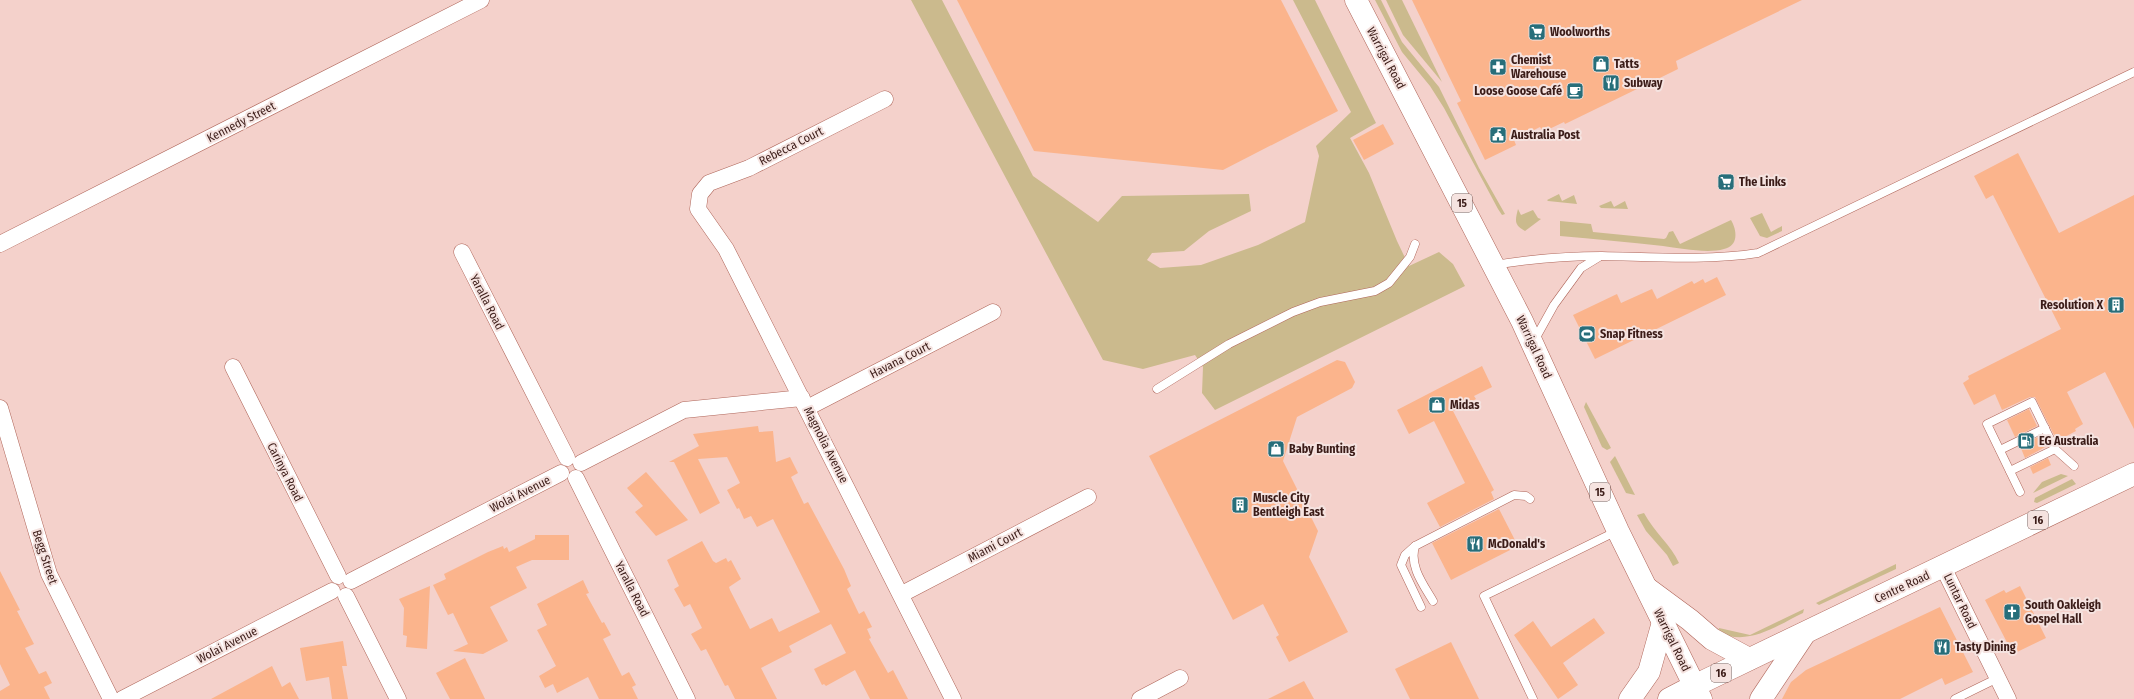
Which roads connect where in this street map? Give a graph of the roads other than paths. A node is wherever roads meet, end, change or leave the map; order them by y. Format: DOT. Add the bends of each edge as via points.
graph roads {
  1 [pos="481,0"];
  2 [pos="1356,0"];
  3 [pos="2134,72"];
  4 [pos="885,99"];
  5 [pos="700,194"];
  6 [pos="0,244"];
  7 [pos="1415,244"];
  8 [pos="462,252"];
  9 [pos="1600,256"];
  10 [pos="1495,265"];
  11 [pos="993,312"];
  12 [pos="1533,343"];
  13 [pos="233,367"];
  14 [pos="1157,389"];
  15 [pos="804,403"];
  16 [pos="0,408"];
  17 [pos="2045,428"];
  18 [pos="2055,449"];
  19 [pos="2000,450"];
  20 [pos="574,461"];
  21 [pos="2074,466"];
  22 [pos="2010,471"];
  23 [pos="561,473"];
  24 [pos="2134,474"];
  25 [pos="576,478"];
  26 [pos="2020,492"];
  27 [pos="1088,497"];
  28 [pos="1530,499"];
  29 [pos="1618,531"];
  30 [pos="1415,546"];
  31 [pos="1943,567"];
  32 [pos="342,586"];
  33 [pos="1648,588"];
  34 [pos="902,594"];
  35 [pos="1433,602"];
  36 [pos="1422,607"];
  37 [pos="1663,622"];
  38 [pos="1806,632"];
  39 [pos="1749,659"];
  40 [pos="1180,678"];
  41 [pos="1998,678"];
  42 [pos="1697,693"];
  43 [pos="111,699"];
  44 [pos="122,699"];
  45 [pos="398,699"];
  46 [pos="687,699"];
  47 [pos="953,699"];
  48 [pos="1140,699"];
  49 [pos="1533,699"];
  50 [pos="1630,699"];
  51 [pos="1669,699"];
  52 [pos="1761,699"];
  53 [pos="1955,699"];
  54 [pos="2008,699"];
  1 -- 6 [label="street, Kennedy Street"];
  2 -- 10 [label="main road, Warrigal Road / 15"];
  3 -- 9 [label="lane" via="1758,253 1724,258"];
  4 -- 5 [label="street, Rebecca Court" via="749,168 709,183"];
  5 -- 15 [label="street, Magnolia Avenue" via="698,209 726,249"];
  7 -- 14 [label="lane" via="1410,257 1389,283 1375,291 1320,302 1293,312 1229,344"];
  8 -- 20 [label="street, Yaralla Road"];
  9 -- 10 [label="lane" via="1529,259"];
  9 -- 12 [label="lane" via="1581,268 1554,305"];
  10 -- 12 [label="main road, Warrigal Road / 15"];
  11 -- 15 [label="street, Havana Court"];
  12 -- 29 [label="main road, Warrigal Road / 15"];
  13 -- 32 [label="street, Carinya Road"];
  15 -- 20 [label="street" via="684,410"];
  15 -- 34 [label="street, Magnolia Avenue"];
  16 -- 43 [label="street, Begg Street" via="49,574"];
  17 -- 18 [label="lane"];
  17 -- 19 [label="lane"];
  17 -- 19 [label="lane" via="2032,402 1987,424"];
  18 -- 21 [label="lane"];
  18 -- 22 [label="lane"];
  19 -- 22 [label="lane"];
  20 -- 23 [label="street" via="562,463"];
  20 -- 25 [label="street" via="582,473"];
  22 -- 26 [label="lane"];
  23 -- 25 [label="street" via="570,480"];
  23 -- 32 [label="street, Wolai Avenue"];
  24 -- 31 [label="main road, Centre Road / 16"];
  25 -- 46 [label="street, Yaralla Road"];
  27 -- 34 [label="street, Miami Court"];
  28 -- 30 [label="lane" via="1514,495"];
  29 -- 33 [label="main road, Warrigal Road / 15"];
  29 -- 49 [label="lane" via="1484,596"];
  30 -- 35 [label="lane" via="1414,566"];
  30 -- 36 [label="lane" via="1405,555 1401,565"];
  31 -- 38 [label="main road, Centre Road / 16"];
  31 -- 41 [label="street, Luntar Road"];
  32 -- 44 [label="street, Wolai Avenue"];
  32 -- 45 [label="street, Carinya Road"];
  33 -- 37 [label="main road, Warrigal Road / 15"];
  33 -- 39 [label="main road" via="1712,639"];
  34 -- 47 [label="street, Magnolia Avenue"];
  37 -- 42 [label="main road, Warrigal Road / 15"];
  37 -- 50 [label="main road" via="1649,672"];
  38 -- 39 [label="main road, Centre Road / 16"];
  38 -- 52 [label="main road"];
  39 -- 42 [label="main road, Centre Road / 16"];
  40 -- 48 [label="street"];
  41 -- 53 [label="lane"];
  41 -- 54 [label="street, Luntar Road"];
  42 -- 51 [label="main road, Centre Road / 16"];
}
